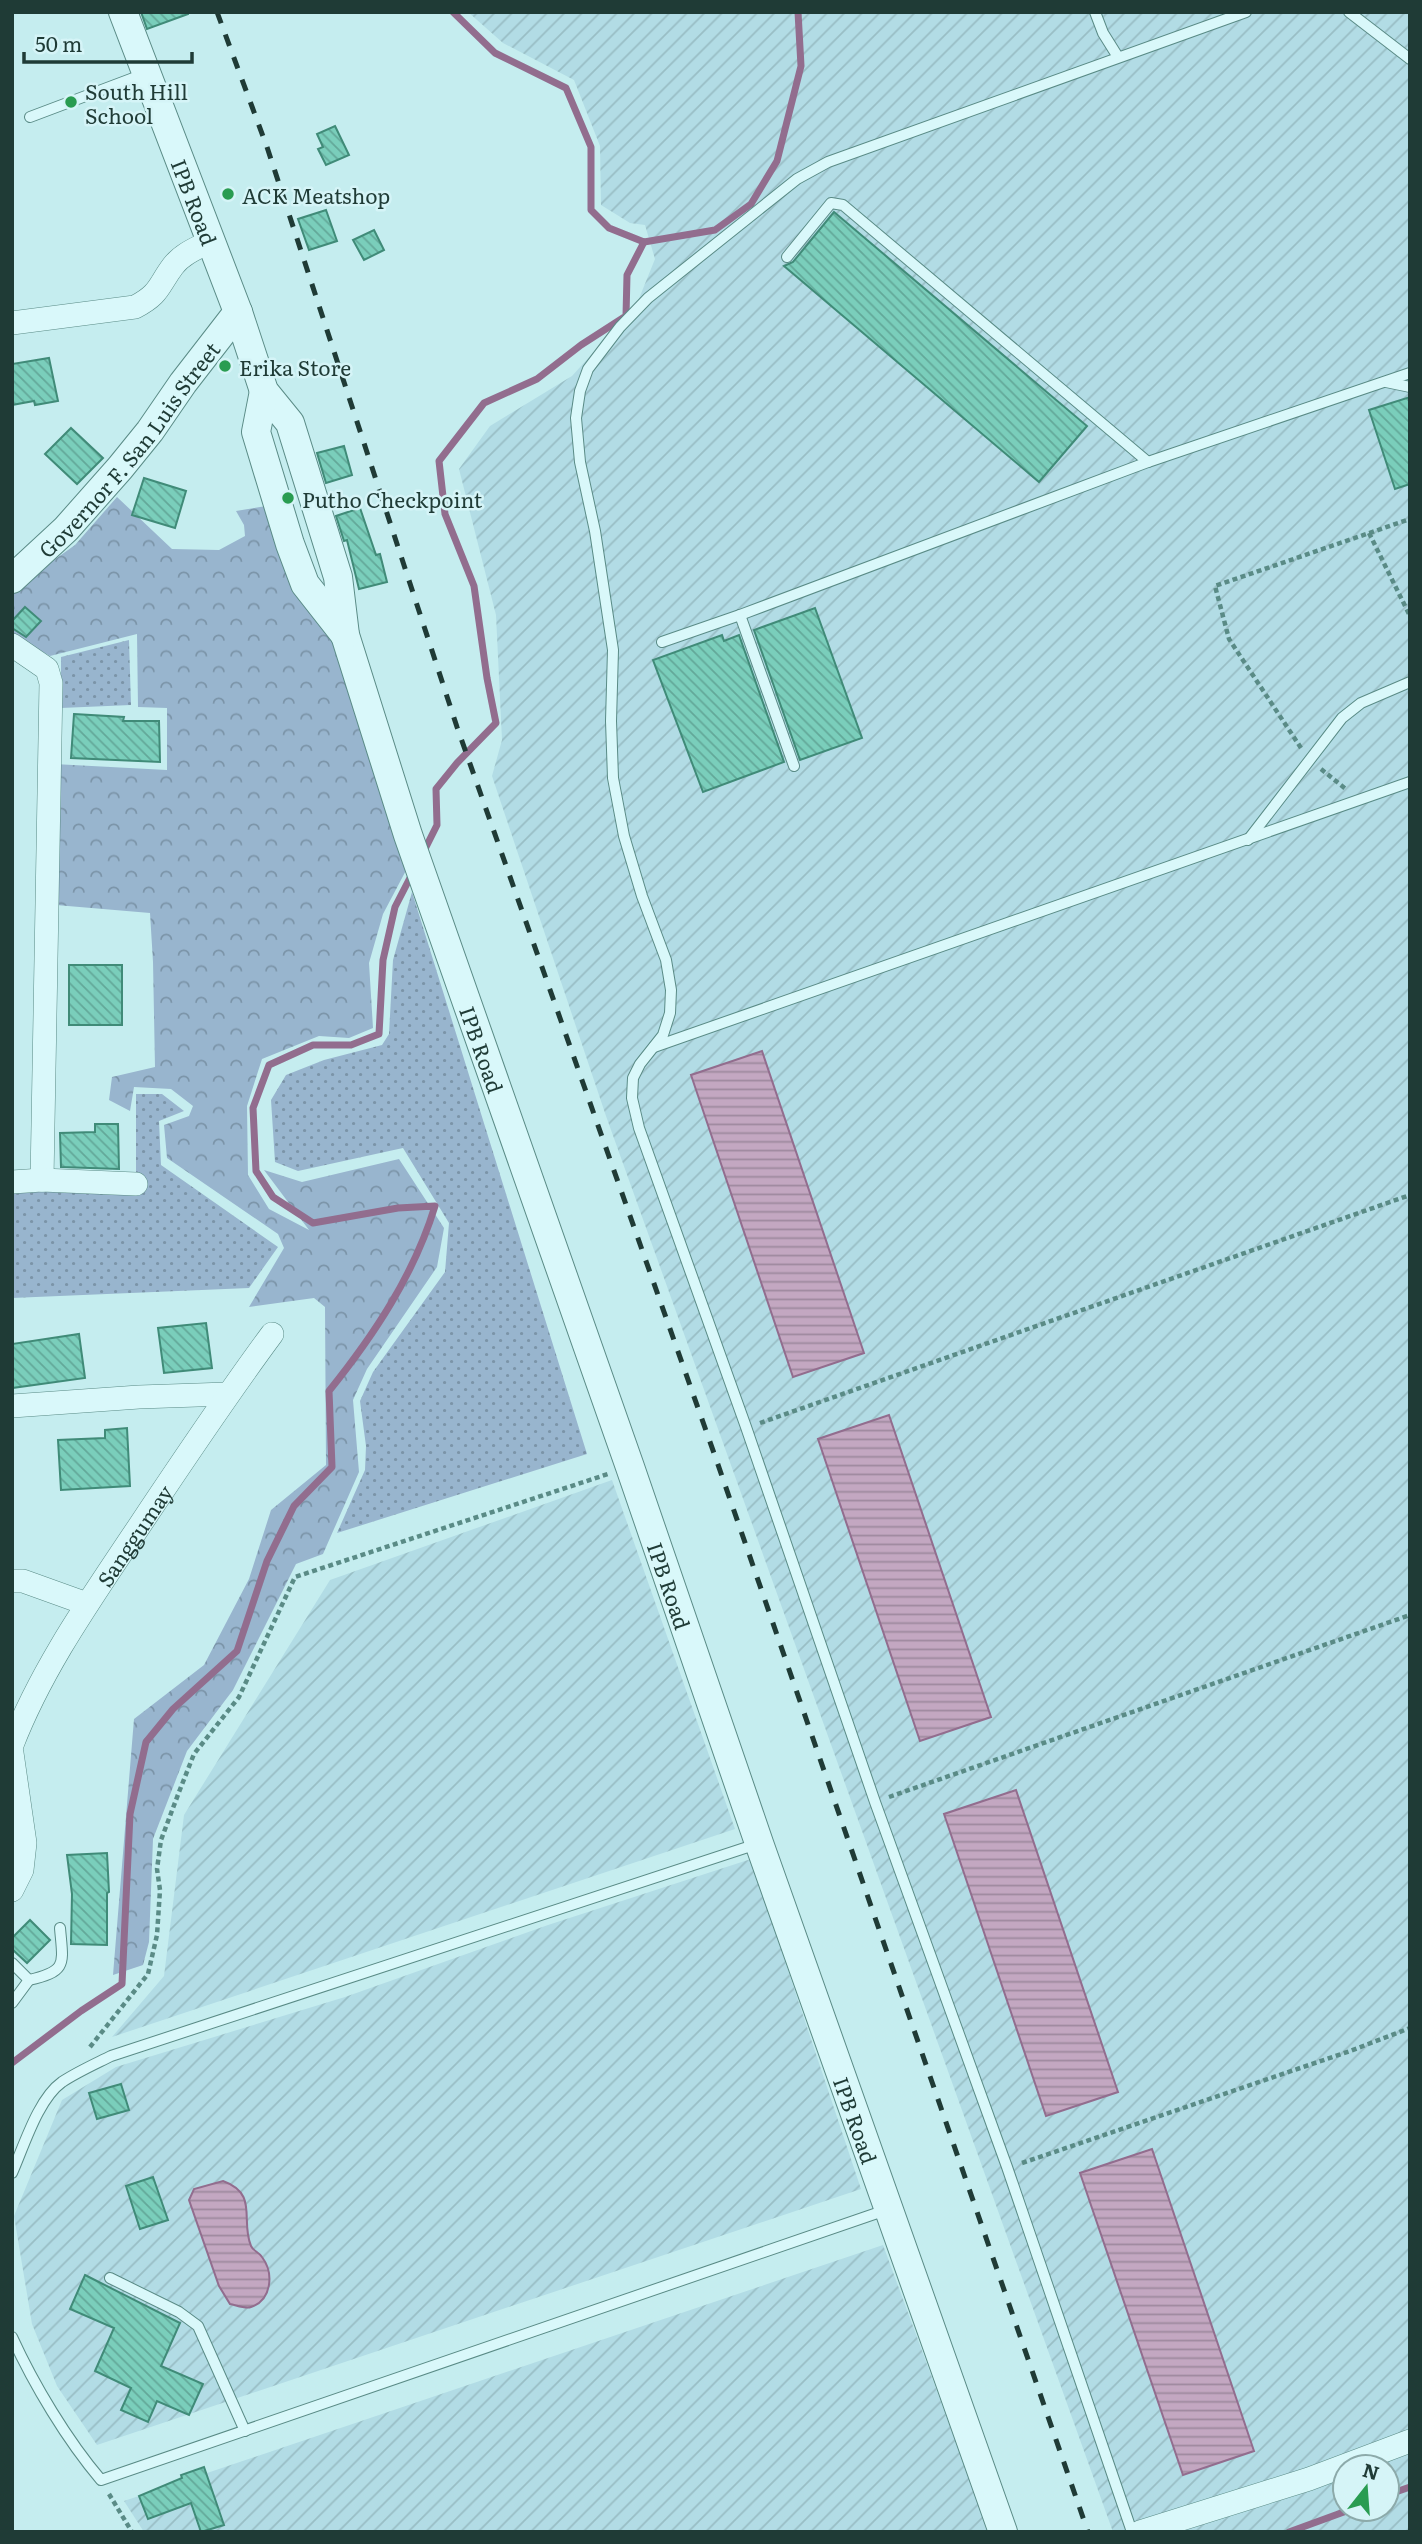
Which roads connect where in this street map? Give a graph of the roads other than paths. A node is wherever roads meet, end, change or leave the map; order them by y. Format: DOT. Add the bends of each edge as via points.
graph roads {
  1 [pos="123,12"];
  2 [pos="1095,12"];
  3 [pos="1246,12"];
  4 [pos="1349,12"];
  5 [pos="1118,57"];
  6 [pos="1410,59"];
  7 [pos="147,73"];
  8 [pos="30,117"];
  9 [pos="211,241"];
  10 [pos="787,257"];
  11 [pos="238,312"];
  12 [pos="12,323"];
  13 [pos="1410,373"];
  14 [pos="1386,382"];
  15 [pos="1410,387"];
  16 [pos="1148,462"];
  17 [pos="12,579"];
  18 [pos="740,615"];
  19 [pos="662,642"];
  20 [pos="12,645"];
  21 [pos="1410,682"];
  22 [pos="794,766"];
  23 [pos="1410,782"];
  24 [pos="1248,840"];
  25 [pos="654,1047"];
  26 [pos="42,1180"];
  27 [pos="12,1182"];
  28 [pos="136,1184"];
  29 [pos="272,1334"];
  30 [pos="227,1394"];
  31 [pos="12,1406"];
  32 [pos="12,1581"];
  33 [pos="87,1604"];
  34 [pos="12,1745"];
  35 [pos="12,1753"];
  36 [pos="759,1843"];
  37 [pos="12,1890"];
  38 [pos="60,1928"];
  39 [pos="12,1963"];
  40 [pos="29,1980"];
  41 [pos="12,2003"];
  42 [pos="12,2173"];
  43 [pos="889,2209"];
  44 [pos="110,2278"];
  45 [pos="12,2337"];
  46 [pos="245,2431"];
  47 [pos="1410,2441"];
  48 [pos="1003,2532"];
  49 [pos="1132,2532"];
  50 [pos="1140,2532"];
  1 -- 7 [label="street, IPB Road"];
  2 -- 5 [label="lane"];
  3 -- 5 [label="lane"];
  4 -- 6 [label="lane"];
  5 -- 25 [label="lane" via="828,162 797,179 648,298 587,369 576,418 580,463 611,624 613,778 624,836 666,960 671,990 670,1013"];
  7 -- 8 [label="lane"];
  7 -- 9 [label="street, IPB Road"];
  9 -- 11 [label="street, IPB Road"];
  9 -- 12 [label="street" via="174,265 153,298 135,307"];
  10 -- 16 [label="lane" via="831,202 843,205"];
  11 -- 17 [label="street, Governor F. San Luis Street" via="120,468"];
  11 -- 36 [label="street, IPB Road" via="264,391 256,432 290,544 305,584 345,635 445,944"];
  13 -- 14 [label="lane"];
  14 -- 15 [label="lane"];
  14 -- 16 [label="lane"];
  16 -- 18 [label="lane"];
  18 -- 19 [label="lane"];
  18 -- 22 [label="lane"];
  20 -- 26 [label="street" via="47,669 51,683"];
  21 -- 24 [label="lane" via="1361,703 1342,718"];
  23 -- 24 [label="lane"];
  24 -- 25 [label="lane"];
  25 -- 49 [label="lane" via="633,1078 632,1098 644,1141"];
  26 -- 27 [label="street"];
  26 -- 28 [label="street"];
  29 -- 30 [label="street, Sanggumay"];
  30 -- 31 [label="street"];
  30 -- 33 [label="street, Sanggumay"];
  32 -- 33 [label="street"];
  33 -- 34 [label="street, Sanggumay" via="29,1702"];
  35 -- 37 [label="street" via="25,1843 22,1870"];
  36 -- 42 [label="lane" via="111,2056 61,2083 48,2098"];
  36 -- 43 [label="street, IPB Road"];
  38 -- 40 [label="lane" via="63,1964"];
  39 -- 40 [label="lane"];
  40 -- 41 [label="lane"];
  43 -- 46 [label="lane"];
  43 -- 48 [label="street, IPB Road"];
  44 -- 46 [label="lane" via="198,2326"];
  45 -- 46 [label="lane" via="29,2374 79,2454 101,2480"];
  47 -- 50 [label="street" via="1309,2479"];
}
